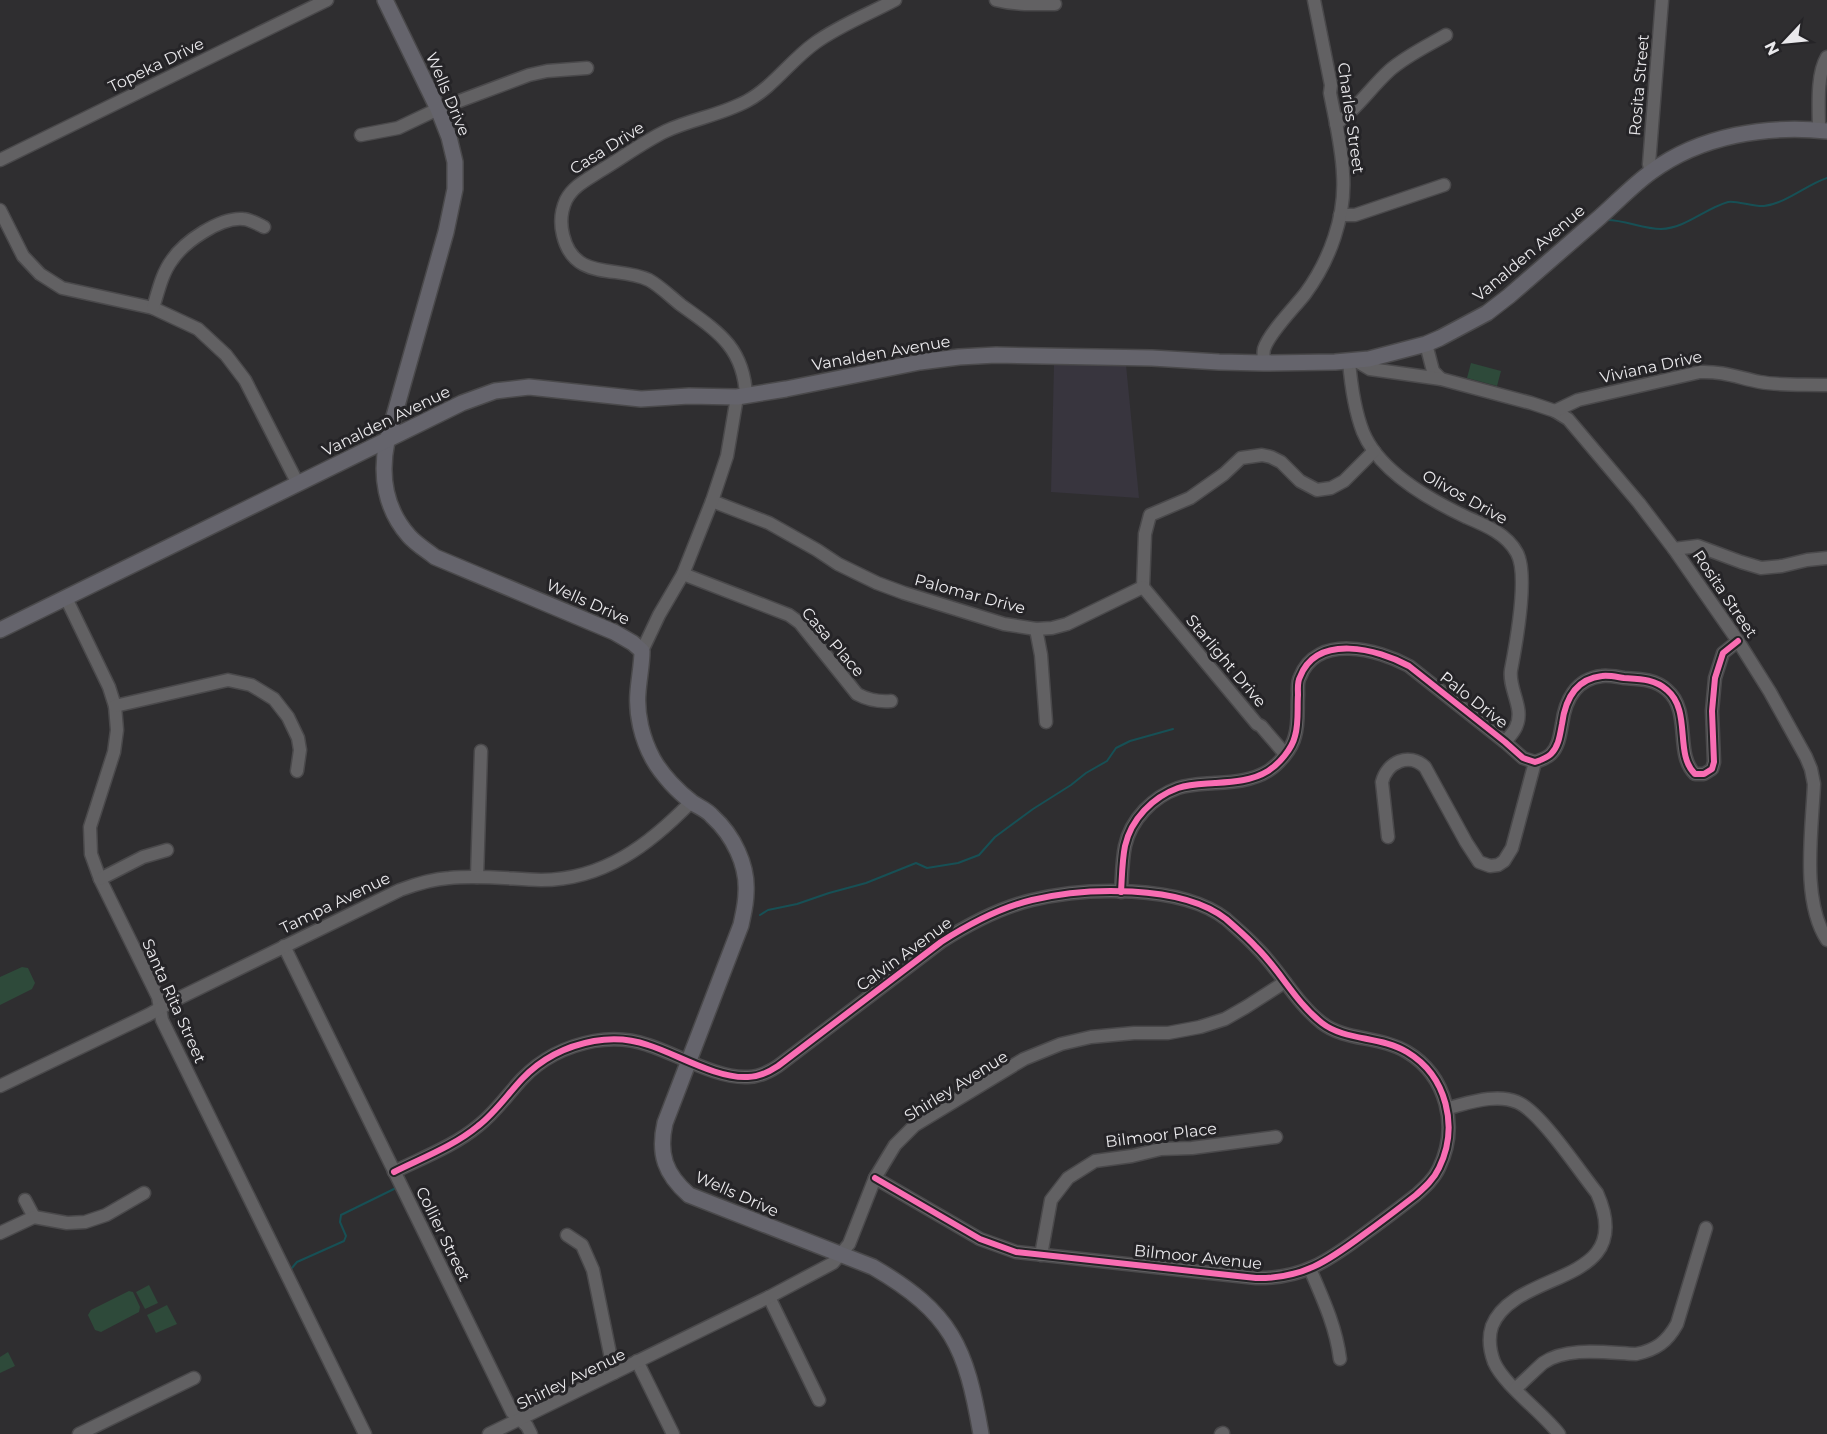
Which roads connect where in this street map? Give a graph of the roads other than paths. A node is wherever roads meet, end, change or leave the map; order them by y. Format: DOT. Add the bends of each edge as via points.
graph roads {
  1 [pos="327,0"];
  2 [pos="385,0"];
  3 [pos="895,0"];
  4 [pos="996,0"];
  5 [pos="1314,0"];
  6 [pos="1662,0"];
  7 [pos="1054,4"];
  8 [pos="1446,35"];
  9 [pos="1827,57"];
  10 [pos="587,68"];
  11 [pos="438,109"];
  12 [pos="1336,124"];
  13 [pos="1823,130"];
  14 [pos="361,135"];
  15 [pos="0,160"];
  16 [pos="1651,172"];
  17 [pos="1444,185"];
  18 [pos="0,210"];
  19 [pos="1340,215"];
  20 [pos="264,227"];
  21 [pos="153,308"];
  22 [pos="1426,344"];
  23 [pos="1352,361"];
  24 [pos="1263,363"];
  25 [pos="1441,379"];
  26 [pos="1827,385"];
  27 [pos="741,397"];
  28 [pos="1555,411"];
  29 [pos="387,441"];
  30 [pos="1374,451"];
  31 [pos="298,484"];
  32 [pos="712,501"];
  33 [pos="1674,549"];
  34 [pos="1827,558"];
  35 [pos="683,574"];
  36 [pos="1143,588"];
  37 [pos="66,598"];
  38 [pos="0,630"];
  39 [pos="1036,630"];
  40 [pos="1737,641"];
  41 [pos="642,651"];
  42 [pos="891,701"];
  43 [pos="115,706"];
  44 [pos="1046,723"];
  45 [pos="1506,742"];
  46 [pos="481,751"];
  47 [pos="1285,754"];
  48 [pos="1535,762"];
  49 [pos="297,771"];
  50 [pos="691,801"];
  51 [pos="1388,837"];
  52 [pos="167,849"];
  53 [pos="477,876"];
  54 [pos="100,879"];
  55 [pos="1121,892"];
  56 [pos="1827,939"];
  57 [pos="284,946"];
  58 [pos="1285,982"];
  59 [pos="160,1009"];
  60 [pos="688,1062"];
  61 [pos="0,1086"];
  62 [pos="1448,1108"];
  63 [pos="1276,1137"];
  64 [pos="394,1172"];
  65 [pos="875,1178"];
  66 [pos="144,1193"];
  67 [pos="25,1200"];
  68 [pos="33,1217"];
  69 [pos="1706,1228"];
  70 [pos="0,1233"];
  71 [pos="567,1235"];
  72 [pos="1041,1255"];
  73 [pos="840,1256"];
  74 [pos="1310,1269"];
  75 [pos="769,1297"];
  76 [pos="1340,1359"];
  77 [pos="637,1361"];
  78 [pos="614,1372"];
  79 [pos="194,1378"];
  80 [pos="1515,1389"];
  81 [pos="819,1400"];
  82 [pos="519,1419"];
  83 [pos="79,1434"];
  84 [pos="365,1434"];
  85 [pos="489,1434"];
  86 [pos="531,1434"];
  87 [pos="673,1434"];
  88 [pos="981,1434"];
  89 [pos="1558,1434"];
  1 -- 15 [label="street, Topeka Drive"];
  2 -- 11 [label="main road, Wells Drive"];
  3 -- 27 [label="street, Casa Drive" via="817,42 747,101 668,130 638,148 573,189 563,207 563,234 575,258 601,272 649,280 719,333 743,369"];
  4 -- 7 [label="street"];
  5 -- 12 [label="street, Charles Street"];
  6 -- 16 [label="street, Rosita Street"];
  8 -- 12 [label="street" via="1392,68"];
  9 -- 13 [label="street" via="1820,84"];
  10 -- 11 [label="street" via="529,75"];
  11 -- 14 [label="street" via="398,128"];
  11 -- 29 [label="main road, Wells Drive" via="455,162 455,189"];
  12 -- 19 [label="street, Charles Street" via="1343,175"];
  13 -- 16 [label="main road, Vanalden Avenue" via="1770,129 1726,138 1680,154"];
  16 -- 22 [label="main road, Vanalden Avenue" via="1509,296 1468,324"];
  17 -- 19 [label="street" via="1355,215"];
  18 -- 21 [label="street" via="23,256 40,274 62,288"];
  19 -- 24 [label="street, Charles Street" via="1319,272 1270,338"];
  20 -- 21 [label="street" via="243,218 229,220 189,241 171,260"];
  21 -- 31 [label="street" via="198,329 226,355 246,380"];
  22 -- 23 [label="main road, Vanalden Avenue"];
  22 -- 25 [label="street" via="1433,372"];
  23 -- 24 [label="main road, Vanalden Avenue"];
  23 -- 25 [label="street, Rosita Street" via="1370,369"];
  23 -- 30 [label="street, Olivos Drive" via="1353,398 1363,432"];
  24 -- 27 [label="main road, Vanalden Avenue" via="959,357"];
  25 -- 28 [label="street, Rosita Street"];
  26 -- 28 [label="street, Viviana Drive" via="1763,382 1729,373 1700,372 1578,400"];
  27 -- 29 [label="main road, Vanalden Avenue" via="641,399 529,387 495,391"];
  27 -- 32 [label="street, Casa Drive"];
  28 -- 33 [label="street, Rosita Street" via="1568,419"];
  29 -- 31 [label="main road, Vanalden Avenue"];
  29 -- 41 [label="main road, Wells Drive" via="384,481 388,502 411,538 435,557 614,632"];
  30 -- 36 [label="street" via="1344,481 1317,490 1271,457 1241,458 1190,498 1150,515 1145,534"];
  30 -- 45 [label="street, Olivos Drive" via="1407,483 1492,529 1518,554 1522,584 1510,678 1519,708 1517,726"];
  31 -- 37 [label="main road, Vanalden Avenue"];
  32 -- 35 [label="street, Casa Drive"];
  32 -- 39 [label="street, Palomar Drive" via="769,523 838,564 886,586 1004,624"];
  33 -- 34 [label="street" via="1698,546 1761,568"];
  33 -- 40 [label="street, Rosita Street"];
  35 -- 41 [label="street, Casa Drive"];
  35 -- 42 [label="street, Casa Place" via="789,615 800,623 857,694 868,700"];
  36 -- 39 [label="street, Palomar Drive" via="1067,624"];
  36 -- 47 [label="street, Starlight Drive"];
  37 -- 38 [label="main road, Vanalden Avenue"];
  37 -- 43 [label="street, Santa Rita Street"];
  39 -- 44 [label="street"];
  40 -- 48 [label="street" via="1723,653 1715,678 1714,762 1704,774 1695,774 1686,760 1678,705 1669,690 1654,681 1602,675 1588,679 1570,694 1553,753"];
  40 -- 56 [label="street, Rosita Street" via="1770,692 1811,769 1814,784 1810,882 1813,909"];
  41 -- 50 [label="main road, Wells Drive" via="638,695 643,736 665,777"];
  43 -- 49 [label="street" via="228,680 251,685 274,699 288,717 300,750"];
  43 -- 54 [label="street, Santa Rita Street" via="114,752 90,827 91,854"];
  45 -- 47 [label="street, Palo Drive" via="1409,666 1394,658 1341,648 1318,655 1299,678 1295,736"];
  45 -- 48 [label="street, Palo Drive" via="1523,758"];
  46 -- 53 [label="street"];
  47 -- 55 [label="street, Palo Drive" via="1257,777 1179,788 1153,801 1135,822 1125,845"];
  48 -- 51 [label="street" via="1512,848 1498,865 1479,862 1425,767 1414,759 1395,762 1384,774"];
  50 -- 53 [label="street, Tampa Avenue" via="644,845 602,868 543,880"];
  50 -- 60 [label="main road, Wells Drive" via="711,814 736,846 745,873 746,893 741,925"];
  52 -- 54 [label="street"];
  53 -- 57 [label="street, Tampa Avenue" via="431,880 400,890"];
  54 -- 59 [label="street, Santa Rita Street" via="158,997"];
  55 -- 58 [label="street, Calvin Avenue" via="1162,894 1194,902 1224,918 1257,947"];
  55 -- 60 [label="street, Calvin Avenue" via="1070,893 1031,900 968,924 766,1073 733,1076"];
  57 -- 59 [label="street, Tampa Avenue"];
  57 -- 64 [label="street, Collier Street"];
  58 -- 62 [label="street, Calvin Avenue" via="1324,1025 1407,1052 1425,1066"];
  58 -- 65 [label="street, Shirley Avenue" via="1225,1019 1200,1027 1168,1033 1091,1037 1060,1044 1024,1059 915,1125 895,1144"];
  59 -- 61 [label="street, Tampa Avenue"];
  59 -- 84 [label="street, Santa Rita Street"];
  60 -- 64 [label="street, Calvin Avenue" via="626,1039 567,1048 522,1079 479,1126"];
  60 -- 73 [label="main road, Wells Drive" via="663,1133 662,1152 673,1178 700,1201"];
  62 -- 74 [label="street, Bilmoor Avenue" via="1446,1151 1429,1184 1337,1255"];
  62 -- 80 [label="street" via="1499,1099 1523,1106 1537,1116 1597,1193 1603,1207 1605,1234 1591,1259 1513,1300 1495,1319 1490,1348 1503,1377"];
  63 -- 72 [label="street, Bilmoor Place" via="1161,1149 1095,1161 1068,1178 1051,1200"];
  64 -- 82 [label="street, Collier Street" via="512,1412"];
  65 -- 72 [label="street, Bilmoor Avenue" via="980,1239 1016,1252"];
  65 -- 73 [label="street, Shirley Avenue" via="849,1244"];
  66 -- 68 [label="street" via="85,1222"];
  67 -- 68 [label="street"];
  68 -- 70 [label="street"];
  69 -- 80 [label="street" via="1677,1324 1659,1346 1636,1354 1567,1352 1544,1363"];
  71 -- 78 [label="street" via="582,1245 593,1270"];
  72 -- 74 [label="street, Bilmoor Avenue" via="1256,1278 1275,1278"];
  73 -- 75 [label="street, Shirley Avenue"];
  73 -- 88 [label="main road, Wells Drive" via="873,1267 933,1310 964,1361"];
  74 -- 76 [label="street" via="1332,1321"];
  75 -- 77 [label="street, Shirley Avenue"];
  75 -- 81 [label="street"];
  77 -- 78 [label="street, Shirley Avenue"];
  77 -- 87 [label="street"];
  78 -- 82 [label="street, Shirley Avenue"];
  79 -- 83 [label="street"];
  80 -- 89 [label="street"];
  82 -- 85 [label="street, Shirley Avenue"];
  82 -- 86 [label="street, Collier Street"];
}
